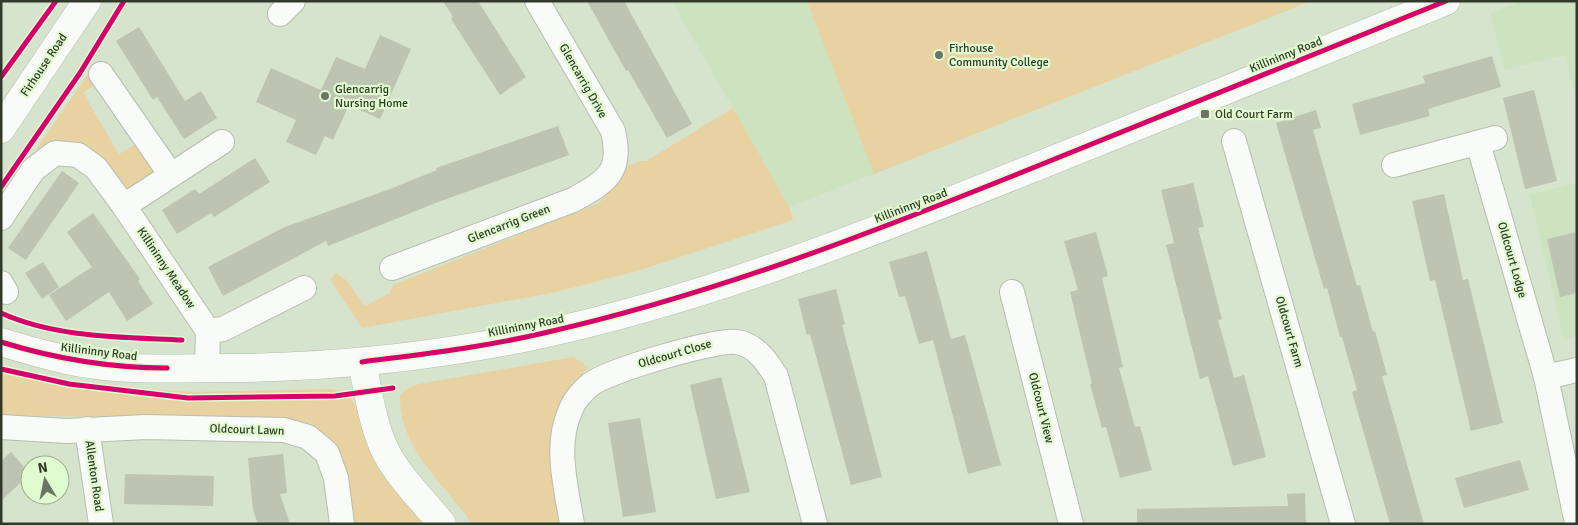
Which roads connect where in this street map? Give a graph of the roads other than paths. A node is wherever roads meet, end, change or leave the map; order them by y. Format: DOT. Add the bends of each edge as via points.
graph roads {
  1 [pos="87,1"];
  2 [pos="537,1"];
  3 [pos="1446,1"];
  4 [pos="101,74"];
  5 [pos="1,129"];
  6 [pos="1234,141"];
  7 [pos="222,142"];
  8 [pos="616,164"];
  9 [pos="1394,165"];
  10 [pos="170,175"];
  11 [pos="124,206"];
  12 [pos="1,218"];
  13 [pos="392,268"];
  14 [pos="304,288"];
  15 [pos="1012,292"];
  16 [pos="208,331"];
  17 [pos="1,342"];
  18 [pos="362,362"];
  19 [pos="207,368"];
  20 [pos="1577,370"];
  21 [pos="1546,377"];
  22 [pos="1,427"];
  23 [pos="87,429"];
  24 [pos="1577,523"];
  25 [pos="101,524"];
  26 [pos="342,524"];
  27 [pos="442,524"];
  28 [pos="572,524"];
  29 [pos="815,524"];
  30 [pos="1071,524"];
  31 [pos="1343,524"];
  1 -- 5 [label="main road, Firhouse Road"];
  2 -- 8 [label="street, Glencarrig Drive" via="613,131"];
  3 -- 18 [label="main road, Killininny Road" via="922,212 789,262 671,300 542,334"];
  4 -- 10 [label="street"];
  6 -- 31 [label="street, Oldcourt Farm"];
  7 -- 10 [label="street"];
  8 -- 13 [label="street, Glencarrig Green" via="598,186 574,200"];
  9 -- 21 [label="street, Oldcourt Lodge" via="1486,141"];
  10 -- 11 [label="street"];
  11 -- 12 [label="street, Killininny Meadow" via="96,168 78,155 55,153 33,170"];
  11 -- 16 [label="street, Killininny Meadow"];
  14 -- 16 [label="street" via="223,330"];
  15 -- 30 [label="street, Oldcourt View"];
  16 -- 19 [label="street"];
  17 -- 19 [label="main road, Killininny Road" via="71,361 135,368"];
  18 -- 19 [label="main road, Killininny Road" via="274,368"];
  18 -- 27 [label="main road" via="384,449"];
  20 -- 21 [label="street"];
  21 -- 24 [label="street, Oldcourt Lodge"];
  22 -- 23 [label="street, Oldcourt Lawn"];
  23 -- 25 [label="street, Allenton Road"];
  23 -- 26 [label="street, Oldcourt Lawn" via="284,430 308,437 327,452 336,478"];
  28 -- 29 [label="street, Oldcourt Close" via="562,462 562,431 571,406 590,385 614,371 714,343 738,342 762,355 776,376"];
}
